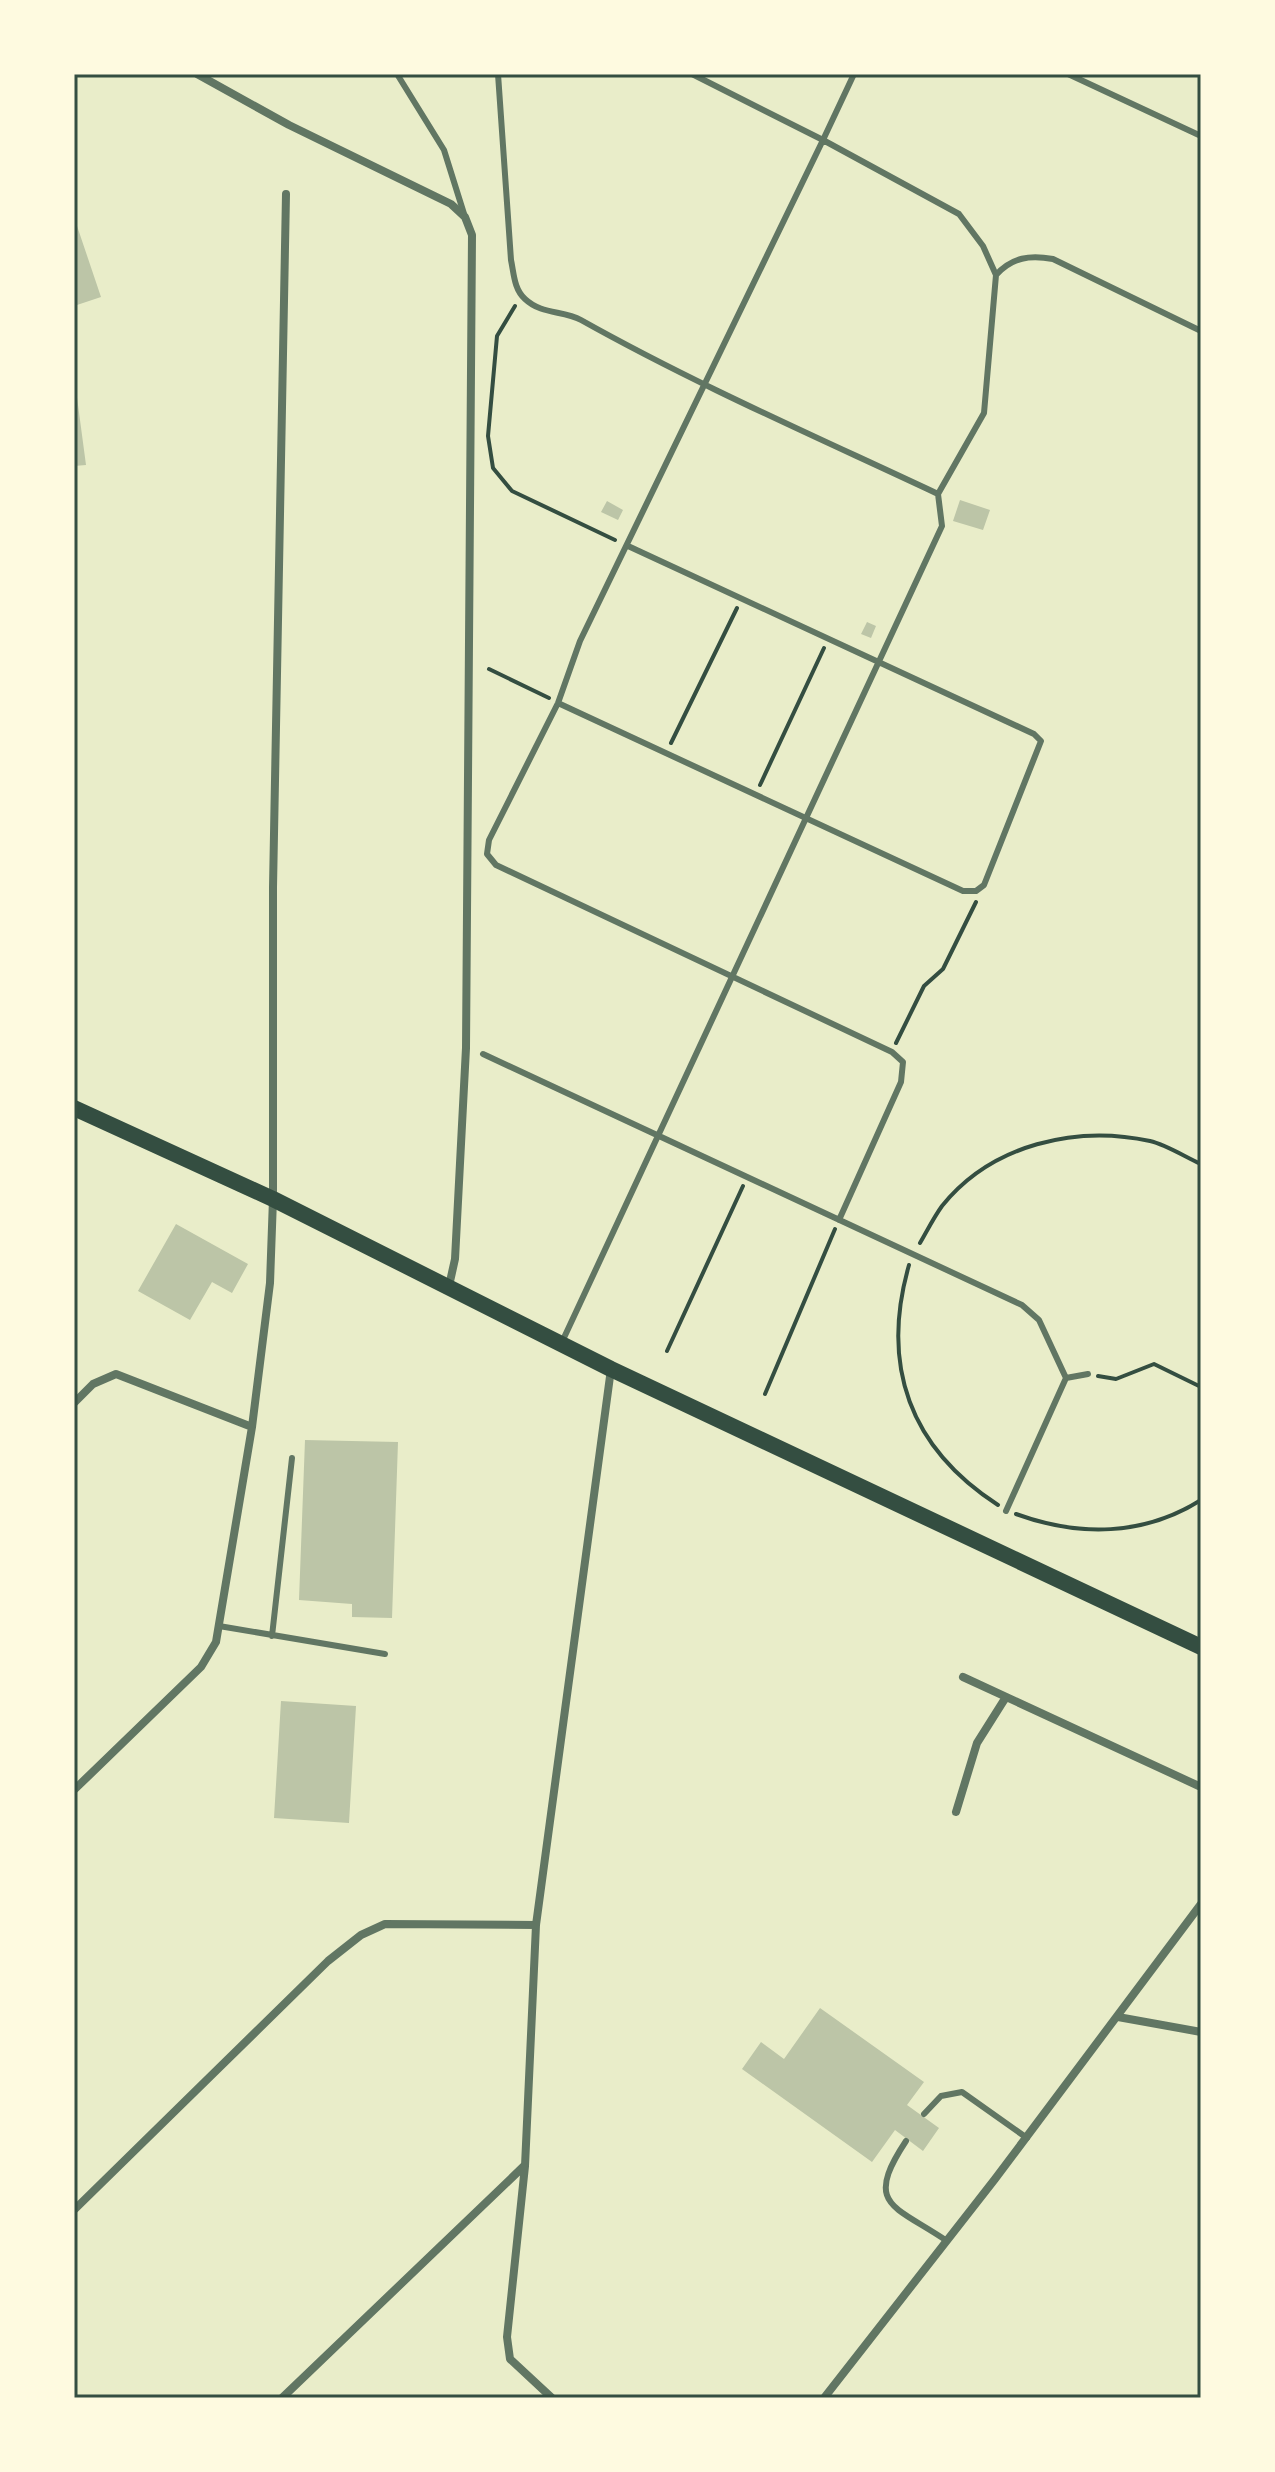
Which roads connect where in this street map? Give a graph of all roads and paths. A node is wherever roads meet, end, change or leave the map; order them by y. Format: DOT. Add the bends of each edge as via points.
graph roads {
  1 [pos="197,74"];
  2 [pos="397,74"];
  3 [pos="498,74"];
  4 [pos="692,74"];
  5 [pos="854,74"];
  6 [pos="1068,74"];
  7 [pos="1201,136"];
  8 [pos="823,140"];
  9 [pos="286,194"];
  10 [pos="465,217"];
  11 [pos="996,275"];
  12 [pos="522,295"];
  13 [pos="1201,331"];
  14 [pos="707,386"];
  15 [pos="938,494"];
  16 [pos="628,546"];
  17 [pos="742,598"];
  18 [pos="829,639"];
  19 [pos="879,662"];
  20 [pos="489,669"];
  21 [pos="558,703"];
  22 [pos="666,753"];
  23 [pos="755,794"];
  24 [pos="806,818"];
  25 [pos="976,891"];
  26 [pos="732,977"];
  27 [pos="892,1052"];
  28 [pos="483,1054"];
  29 [pos="74,1108"];
  30 [pos="658,1136"];
  31 [pos="1201,1164"];
  32 [pos="747,1177"];
  33 [pos="273,1199"];
  34 [pos="839,1220"];
  35 [pos="913,1254"];
  36 [pos="449,1286"];
  37 [pos="562,1343"];
  38 [pos="667,1351"];
  39 [pos="611,1369"];
  40 [pos="1088,1374"];
  41 [pos="1066,1378"];
  42 [pos="1201,1387"];
  43 [pos="765,1394"];
  44 [pos="74,1403"];
  45 [pos="252,1427"];
  46 [pos="292,1458"];
  47 [pos="1201,1500"];
  48 [pos="1006,1511"];
  49 [pos="219,1626"];
  50 [pos="272,1636"];
  51 [pos="1201,1647"];
  52 [pos="385,1654"];
  53 [pos="963,1677"];
  54 [pos="1006,1697"];
  55 [pos="1201,1787"];
  56 [pos="74,1790"];
  57 [pos="956,1812"];
  58 [pos="1201,1904"];
  59 [pos="536,1925"];
  60 [pos="1118,2017"];
  61 [pos="1201,2032"];
  62 [pos="924,2114"];
  63 [pos="1027,2138"];
  64 [pos="906,2141"];
  65 [pos="525,2166"];
  66 [pos="74,2210"];
  67 [pos="947,2241"];
  68 [pos="282,2398"];
  69 [pos="552,2398"];
  70 [pos="824,2398"];
  1 -- 10 [label="street" via="451,204"];
  2 -- 10 [label="lane" via="444,150"];
  3 -- 12 [label="lane" via="511,260"];
  4 -- 8 [label="lane"];
  5 -- 8 [label="lane"];
  6 -- 7 [label="lane"];
  8 -- 11 [label="lane" via="959,214"];
  8 -- 14 [label="lane"];
  9 -- 33 [label="street" via="273,871"];
  10 -- 36 [label="street" via="472,235 466,1048 455,1259"];
  11 -- 13 [label="lane" via="1020,258 1053,259"];
  11 -- 15 [label="lane" via="984,413"];
  12 -- 14 [label="lane" via="545,311 575,316"];
  12 -- 16 [label="path" via="497,336 488,436 493,468 512,491"];
  14 -- 15 [label="lane"];
  14 -- 16 [label="lane"];
  15 -- 19 [label="lane" via="942,526"];
  16 -- 17 [label="lane"];
  16 -- 21 [label="lane" via="580,641"];
  17 -- 18 [label="lane"];
  17 -- 22 [label="path"];
  18 -- 19 [label="lane"];
  18 -- 23 [label="path"];
  19 -- 24 [label="lane"];
  19 -- 25 [label="lane" via="1041,741 984,885"];
  20 -- 21 [label="path"];
  21 -- 22 [label="lane"];
  21 -- 26 [label="lane" via="489,840 487,854 496,865"];
  22 -- 23 [label="lane"];
  23 -- 24 [label="lane"];
  24 -- 25 [label="lane" via="963,891"];
  24 -- 26 [label="lane"];
  25 -- 27 [label="path" via="943,969 924,986"];
  26 -- 27 [label="lane"];
  26 -- 30 [label="lane"];
  27 -- 34 [label="lane" via="903,1062 901,1082"];
  28 -- 30 [label="lane"];
  29 -- 33 [label="main road"];
  30 -- 32 [label="lane"];
  30 -- 37 [label="lane"];
  31 -- 35 [label="path" via="1153,1142 1096,1134 1039,1142 986,1167 943,1205"];
  32 -- 34 [label="lane"];
  32 -- 38 [label="path"];
  33 -- 36 [label="main road"];
  33 -- 45 [label="street" via="270,1283"];
  34 -- 35 [label="lane"];
  34 -- 43 [label="path"];
  35 -- 41 [label="lane" via="1022,1305 1039,1320"];
  35 -- 48 [label="path" via="898,1302 897,1340 908,1401 931,1446 956,1474"];
  36 -- 37 [label="main road"];
  37 -- 39 [label="main road"];
  39 -- 51 [label="main road"];
  39 -- 59 [label="street"];
  40 -- 41 [label="lane"];
  40 -- 42 [label="path" via="1116,1379 1154,1364"];
  41 -- 48 [label="lane"];
  44 -- 45 [label="street" via="93,1384 116,1374"];
  45 -- 49 [label="street"];
  46 -- 50 [label="lane"];
  47 -- 48 [label="path" via="1140,1526 1095,1532 1049,1527"];
  49 -- 50 [label="lane"];
  49 -- 56 [label="street" via="201,1667"];
  50 -- 52 [label="lane"];
  53 -- 54 [label="street"];
  54 -- 55 [label="street"];
  54 -- 57 [label="street" via="977,1743"];
  58 -- 60 [label="street"];
  59 -- 65 [label="street"];
  59 -- 66 [label="street" via="385,1924 361,1935 328,1961"];
  60 -- 61 [label="street"];
  60 -- 63 [label="street"];
  62 -- 63 [label="lane" via="941,2096 962,2092"];
  63 -- 67 [label="street"];
  64 -- 67 [label="lane" via="884,2177 885,2193 896,2207"];
  65 -- 68 [label="street"];
  65 -- 69 [label="street" via="507,2337 510,2359"];
  67 -- 70 [label="street"];
}
